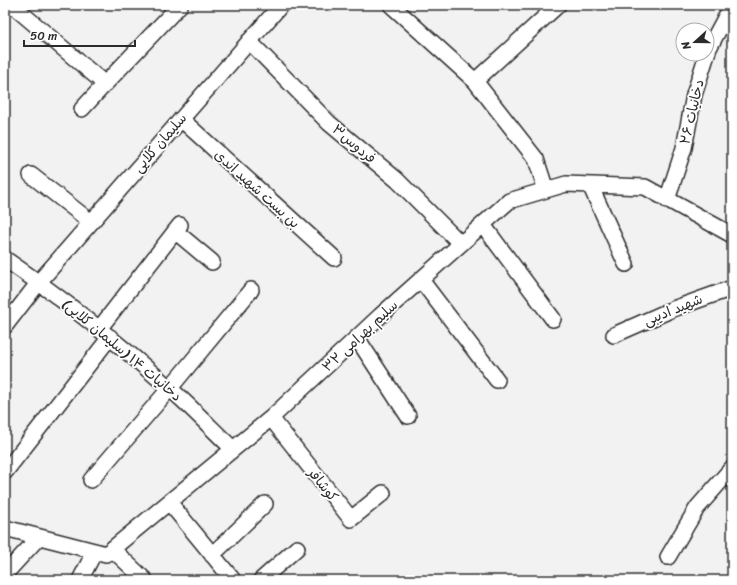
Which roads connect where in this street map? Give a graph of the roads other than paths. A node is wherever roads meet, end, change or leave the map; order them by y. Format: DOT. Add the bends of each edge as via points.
graph roads {
  1 [pos="12,5"];
  2 [pos="180,5"];
  3 [pos="281,5"];
  4 [pos="391,5"];
  5 [pos="558,5"];
  6 [pos="732,5"];
  7 [pos="249,41"];
  8 [pos="475,81"];
  9 [pos="106,84"];
  10 [pos="82,109"];
  11 [pos="181,119"];
  12 [pos="31,175"];
  13 [pos="590,185"];
  14 [pos="546,190"];
  15 [pos="667,200"];
  16 [pos="91,222"];
  17 [pos="483,225"];
  18 [pos="732,235"];
  19 [pos="462,244"];
  20 [pos="334,258"];
  21 [pos="5,259"];
  22 [pos="212,262"];
  23 [pos="626,264"];
  24 [pos="421,280"];
  25 [pos="39,282"];
  26 [pos="732,288"];
  27 [pos="251,290"];
  28 [pos="553,319"];
  29 [pos="5,326"];
  30 [pos="104,333"];
  31 [pos="614,335"];
  32 [pos="357,338"];
  33 [pos="497,380"];
  34 [pos="170,388"];
  35 [pos="408,416"];
  36 [pos="271,418"];
  37 [pos="233,450"];
  38 [pos="732,468"];
  39 [pos="5,472"];
  40 [pos="91,480"];
  41 [pos="383,493"];
  42 [pos="169,502"];
  43 [pos="265,504"];
  44 [pos="5,528"];
  45 [pos="39,537"];
  46 [pos="297,548"];
  47 [pos="112,549"];
  48 [pos="95,551"];
  49 [pos="212,555"];
  50 [pos="668,557"];
  51 [pos="5,574"];
  52 [pos="80,580"];
  53 [pos="145,580"];
  54 [pos="233,580"];
  55 [pos="261,580"];
  1 -- 9 [label="street"];
  2 -- 9 [label="street"];
  3 -- 7 [label="street, سلیمان کلایی"];
  4 -- 8 [label="street"];
  5 -- 8 [label="street"];
  6 -- 15 [label="street, دخانیات ۲۶" via="709,48 694,95 684,148"];
  7 -- 11 [label="street, سلیمان کلایی"];
  7 -- 19 [label="street, فردوس۳" via="330,124 397,180"];
  8 -- 14 [label="street" via="536,159"];
  9 -- 10 [label="street"];
  11 -- 16 [label="street, سلیمان کلایی"];
  11 -- 20 [label="street, بن بست شهید اندی"];
  12 -- 16 [label="street"];
  13 -- 14 [label="street, سلیم بهرامی ۳۲" via="566,184"];
  13 -- 15 [label="street, سلیم بهرامی ۳۲" via="645,187"];
  13 -- 23 [label="street"];
  14 -- 17 [label="street, سلیم بهرامی ۳۲" via="510,201"];
  15 -- 18 [label="street, سلیم بهرامی ۳۲"];
  16 -- 25 [label="street, سلیمان کلایی"];
  17 -- 19 [label="street, سلیم بهرامی ۳۲"];
  17 -- 28 [label="street"];
  19 -- 24 [label="street, سلیم بهرامی ۳۲"];
  21 -- 25 [label="street, دخانیات ۱۴ (سلیمان کلایی)"];
  22 -- 30 [label="street" via="178,228"];
  24 -- 32 [label="street, سلیم بهرامی ۳۲"];
  24 -- 33 [label="street"];
  25 -- 29 [label="street, سلیمان کلایی"];
  25 -- 30 [label="street, دخانیات ۱۴ (سلیمان کلایی)"];
  26 -- 31 [label="street, شهید ادیبی" via="673,309"];
  27 -- 34 [label="street"];
  30 -- 34 [label="street, دخانیات ۱۴ (سلیمان کلایی)"];
  30 -- 39 [label="street"];
  32 -- 35 [label="street"];
  32 -- 36 [label="street, سلیم بهرامی ۳۲"];
  34 -- 37 [label="street, دخانیات ۱۴ (سلیمان کلایی)"];
  34 -- 40 [label="street"];
  36 -- 37 [label="street, سلیم بهرامی ۳۲"];
  36 -- 41 [label="street, کوشافر" via="351,519"];
  37 -- 42 [label="street, سلیم بهرامی ۳۲"];
  38 -- 50 [label="street" via="696,508"];
  42 -- 47 [label="street, سلیم بهرامی ۳۲"];
  42 -- 49 [label="street"];
  43 -- 49 [label="street"];
  44 -- 45 [label="street"];
  45 -- 48 [label="street"];
  45 -- 51 [label="street"];
  46 -- 55 [label="street"];
  47 -- 48 [label="street" via="106,554"];
  47 -- 53 [label="street"];
  48 -- 52 [label="street"];
  49 -- 54 [label="street"];
}
